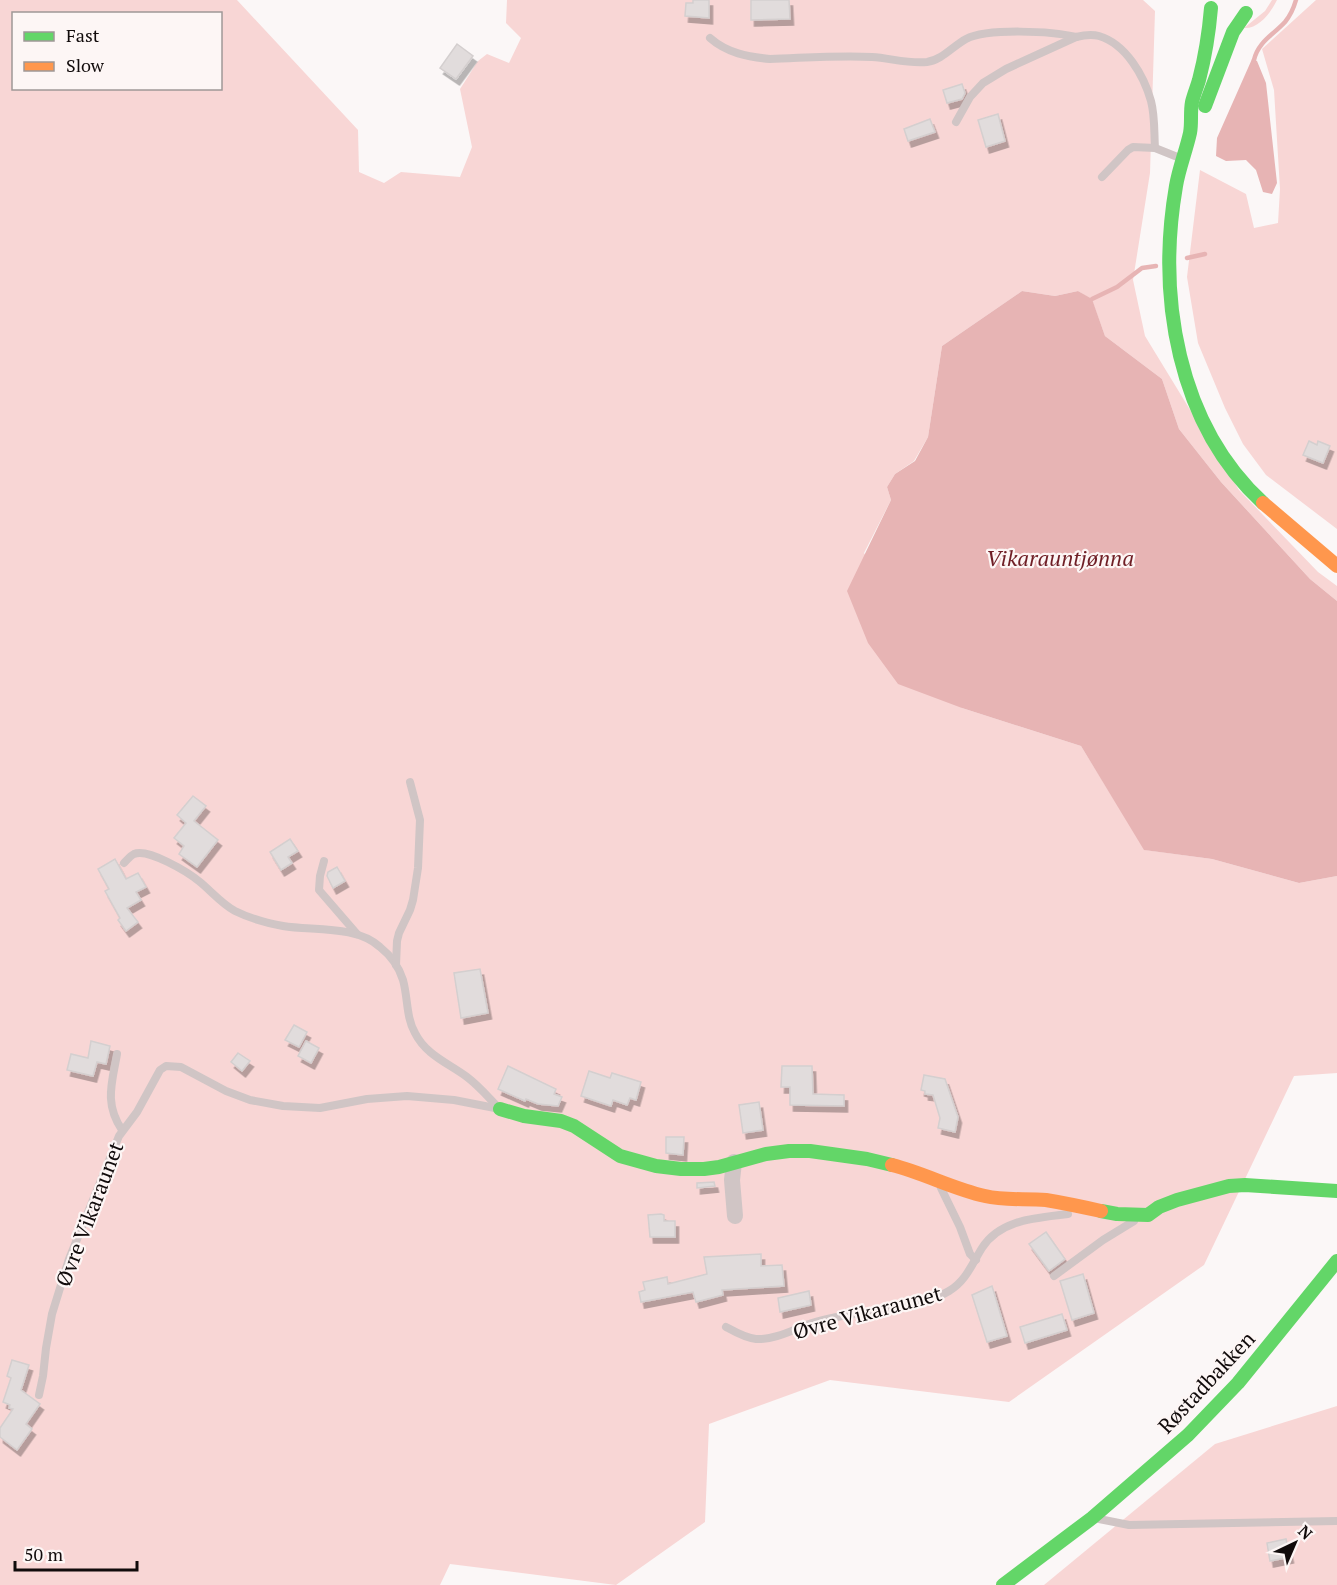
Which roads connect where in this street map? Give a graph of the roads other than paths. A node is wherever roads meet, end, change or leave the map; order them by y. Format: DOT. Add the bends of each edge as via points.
graph roads {
  1 [pos="1260,1"];
  2 [pos="1208,4"];
  3 [pos="1246,13"];
  4 [pos="1076,37"];
  5 [pos="710,38"];
  6 [pos="956,122"];
  7 [pos="1192,125"];
  8 [pos="1155,148"];
  9 [pos="1182,159"];
  10 [pos="1102,177"];
  11 [pos="1337,566"];
  12 [pos="410,782"];
  13 [pos="324,861"];
  14 [pos="124,863"];
  15 [pos="357,934"];
  16 [pos="396,965"];
  17 [pos="117,1054"];
  18 [pos="500,1109"];
  19 [pos="122,1130"];
  20 [pos="734,1162"];
  21 [pos="937,1180"];
  22 [pos="1337,1191"];
  23 [pos="1085,1209"];
  24 [pos="1148,1215"];
  25 [pos="735,1216"];
  26 [pos="976,1260"];
  27 [pos="1337,1261"];
  28 [pos="1054,1276"];
  29 [pos="726,1327"];
  30 [pos="39,1395"];
  31 [pos="1092,1518"];
  32 [pos="1337,1521"];
  33 [pos="1003,1585"];
  1 -- 3 [label="street"];
  2 -- 3 [label="street" via="1228,16"];
  2 -- 7 [label="street" via="1209,32 1191,110"];
  3 -- 7 [label="street" via="1233,32 1203,113"];
  4 -- 5 [label="lane" via="1021,32 975,35 928,62 872,57 757,58 725,49"];
  4 -- 6 [label="lane" via="983,83"];
  4 -- 8 [label="lane" via="1099,36 1112,42 1134,65 1150,99"];
  7 -- 9 [label="street"];
  8 -- 9 [label="lane"];
  8 -- 10 [label="lane" via="1133,147"];
  9 -- 11 [label="street" via="1168,250 1169,290 1174,335 1188,386 1211,438 1249,490"];
  12 -- 16 [label="lane, Øvre Vikaraunet" via="420,820 418,868 413,900 397,941"];
  13 -- 15 [label="lane, Øvre Vikaraunet" via="319,890"];
  14 -- 15 [label="lane, Øvre Vikaraunet" via="136,853 147,854 188,873 245,915 282,926"];
  15 -- 16 [label="lane, Øvre Vikaraunet" via="380,947"];
  16 -- 18 [label="lane, Øvre Vikaraunet" via="410,1021 422,1043 467,1077"];
  17 -- 19 [label="lane" via="110,1101"];
  18 -- 19 [label="lane, Øvre Vikaraunet" via="407,1096 320,1108 283,1106 250,1100 181,1067 166,1066"];
  18 -- 20 [label="street, Øvre Vikaraunet" via="561,1121 620,1156 656,1166 704,1169"];
  19 -- 30 [label="lane, Øvre Vikaraunet" via="69,1260 52,1314"];
  20 -- 21 [label="street, Øvre Vikaraunet" via="766,1154 810,1151 867,1159"];
  20 -- 25 [label="street"];
  21 -- 23 [label="street, Øvre Vikaraunet" via="988,1197 1044,1200"];
  21 -- 26 [label="lane"];
  22 -- 24 [label="street, Øvre Vikaraunet" via="1229,1186 1177,1200"];
  23 -- 24 [label="street, Øvre Vikaraunet"];
  23 -- 26 [label="lane, Øvre Vikaraunet" via="1011,1224 984,1245"];
  24 -- 28 [label="lane, Øvre Vikaraunet" via="1121,1228"];
  26 -- 29 [label="lane, Øvre Vikaraunet" via="960,1284 922,1302 826,1318 770,1338 742,1336"];
  27 -- 31 [label="street, Røstadbakken" via="1217,1407"];
  31 -- 32 [label="lane" via="1129,1525"];
  31 -- 33 [label="street, Røstadbakken"];
}
